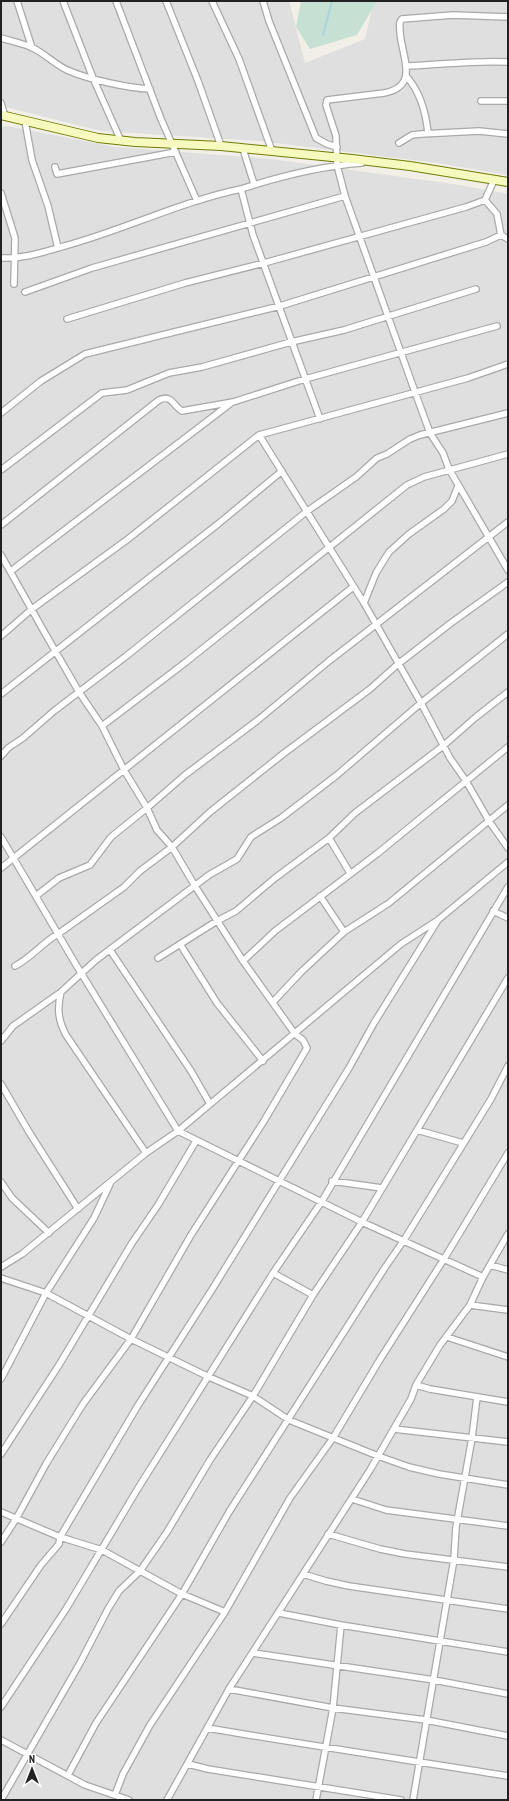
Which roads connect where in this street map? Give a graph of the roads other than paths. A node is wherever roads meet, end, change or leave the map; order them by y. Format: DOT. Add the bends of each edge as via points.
graph roads {
  1 [pos="17,1"];
  2 [pos="63,1"];
  3 [pos="116,1"];
  4 [pos="166,1"];
  5 [pos="212,1"];
  6 [pos="263,1"];
  7 [pos="508,17"];
  8 [pos="1,38"];
  9 [pos="32,48"];
  10 [pos="508,62"];
  11 [pos="407,66"];
  12 [pos="407,77"];
  13 [pos="93,78"];
  14 [pos="150,89"];
  15 [pos="508,101"];
  16 [pos="481,102"];
  17 [pos="1,104"];
  18 [pos="3,116"];
  19 [pos="25,120"];
  20 [pos="428,133"];
  21 [pos="508,134"];
  22 [pos="122,141"];
  23 [pos="172,143"];
  24 [pos="399,143"];
  25 [pos="221,146"];
  26 [pos="337,147"];
  27 [pos="244,149"];
  28 [pos="272,151"];
  29 [pos="176,152"];
  30 [pos="337,161"];
  31 [pos="54,167"];
  32 [pos="494,180"];
  33 [pos="508,182"];
  34 [pos="254,184"];
  35 [pos="241,189"];
  36 [pos="1,193"];
  37 [pos="345,196"];
  38 [pos="485,200"];
  39 [pos="197,202"];
  40 [pos="250,224"];
  41 [pos="502,235"];
  42 [pos="359,237"];
  43 [pos="508,239"];
  44 [pos="58,248"];
  45 [pos="1,258"];
  46 [pos="15,259"];
  47 [pos="264,263"];
  48 [pos="373,277"];
  49 [pos="14,284"];
  50 [pos="476,290"];
  51 [pos="25,292"];
  52 [pos="280,306"];
  53 [pos="387,318"];
  54 [pos="67,319"];
  55 [pos="498,326"];
  56 [pos="291,342"];
  57 [pos="400,353"];
  58 [pos="508,364"];
  59 [pos="305,379"];
  60 [pos="414,392"];
  61 [pos="233,402"];
  62 [pos="1,413"];
  63 [pos="508,413"];
  64 [pos="320,419"];
  65 [pos="430,433"];
  66 [pos="259,435"];
  67 [pos="508,454"];
  68 [pos="449,469"];
  69 [pos="1,470"];
  70 [pos="282,471"];
  71 [pos="458,486"];
  72 [pos="306,512"];
  73 [pos="508,522"];
  74 [pos="1,525"];
  75 [pos="488,537"];
  76 [pos="329,549"];
  77 [pos="1,555"];
  78 [pos="508,570"];
  79 [pos="11,571"];
  80 [pos="508,582"];
  81 [pos="353,587"];
  82 [pos="364,603"];
  83 [pos="32,609"];
  84 [pos="377,624"];
  85 [pos="508,634"];
  86 [pos="1,636"];
  87 [pos="56,652"];
  88 [pos="398,664"];
  89 [pos="79,692"];
  90 [pos="508,693"];
  91 [pos="1,694"];
  92 [pos="421,703"];
  93 [pos="102,726"];
  94 [pos="443,746"];
  95 [pos="508,747"];
  96 [pos="1,756"];
  97 [pos="124,770"];
  98 [pos="466,781"];
  99 [pos="508,805"];
  100 [pos="147,808"];
  101 [pos="489,821"];
  102 [pos="1,837"];
  103 [pos="329,838"];
  104 [pos="172,847"];
  105 [pos="508,848"];
  106 [pos="14,858"];
  107 [pos="508,862"];
  108 [pos="1,868"];
  109 [pos="350,873"];
  110 [pos="195,886"];
  111 [pos="508,887"];
  112 [pos="36,896"];
  113 [pos="320,896"];
  114 [pos="493,911"];
  115 [pos="508,918"];
  116 [pos="438,920"];
  117 [pos="217,921"];
  118 [pos="344,932"];
  119 [pos="58,934"];
  120 [pos="180,944"];
  121 [pos="110,950"];
  122 [pos="158,958"];
  123 [pos="243,962"];
  124 [pos="15,966"];
  125 [pos="81,972"];
  126 [pos="508,978"];
  127 [pos="61,992"];
  128 [pos="273,1002"];
  129 [pos="295,1034"];
  130 [pos="1,1041"];
  131 [pos="263,1061"];
  132 [pos="508,1066"];
  133 [pos="1,1084"];
  134 [pos="210,1104"];
  135 [pos="417,1130"];
  136 [pos="178,1131"];
  137 [pos="196,1140"];
  138 [pos="463,1143"];
  139 [pos="146,1153"];
  140 [pos="508,1153"];
  141 [pos="239,1160"];
  142 [pos="280,1180"];
  143 [pos="332,1181"];
  144 [pos="1,1182"];
  145 [pos="110,1182"];
  146 [pos="382,1188"];
  147 [pos="322,1201"];
  148 [pos="78,1209"];
  149 [pos="362,1222"];
  150 [pos="49,1233"];
  151 [pos="508,1234"];
  152 [pos="404,1240"];
  153 [pos="444,1259"];
  154 [pos="490,1265"];
  155 [pos="1,1267"];
  156 [pos="508,1270"];
  157 [pos="273,1272"];
  158 [pos="483,1277"];
  159 [pos="1,1278"];
  160 [pos="46,1293"];
  161 [pos="313,1295"];
  162 [pos="470,1305"];
  163 [pos="508,1310"];
  164 [pos="90,1315"];
  165 [pos="446,1337"];
  166 [pos="131,1339"];
  167 [pos="170,1356"];
  168 [pos="508,1357"];
  169 [pos="209,1377"];
  170 [pos="1,1379"];
  171 [pos="416,1384"];
  172 [pos="253,1396"];
  173 [pos="477,1397"];
  174 [pos="508,1402"];
  175 [pos="289,1420"];
  176 [pos="394,1429"];
  177 [pos="333,1438"];
  178 [pos="472,1438"];
  179 [pos="508,1442"];
  180 [pos="1,1454"];
  181 [pos="378,1456"];
  182 [pos="465,1478"];
  183 [pos="508,1485"];
  184 [pos="352,1499"];
  185 [pos="1,1512"];
  186 [pos="16,1519"];
  187 [pos="458,1520"];
  188 [pos="508,1526"];
  189 [pos="328,1534"];
  190 [pos="60,1537"];
  191 [pos="1,1542"];
  192 [pos="102,1550"];
  193 [pos="454,1559"];
  194 [pos="508,1567"];
  195 [pos="140,1571"];
  196 [pos="303,1574"];
  197 [pos="182,1594"];
  198 [pos="446,1601"];
  199 [pos="508,1609"];
  200 [pos="225,1612"];
  201 [pos="279,1613"];
  202 [pos="1,1624"];
  203 [pos="341,1626"];
  204 [pos="439,1642"];
  205 [pos="508,1652"];
  206 [pos="253,1654"];
  207 [pos="338,1667"];
  208 [pos="434,1680"];
  209 [pos="229,1689"];
  210 [pos="508,1694"];
  211 [pos="1,1707"];
  212 [pos="333,1708"];
  213 [pos="426,1720"];
  214 [pos="207,1728"];
  215 [pos="508,1736"];
  216 [pos="1,1740"];
  217 [pos="325,1747"];
  218 [pos="27,1754"];
  219 [pos="420,1763"];
  220 [pos="188,1764"];
  221 [pos="68,1775"];
  222 [pos="508,1776"];
  223 [pos="318,1787"];
  224 [pos="115,1795"];
  225 [pos="1,1800"];
  226 [pos="129,1800"];
  227 [pos="168,1800"];
  228 [pos="316,1800"];
  229 [pos="401,1800"];
  230 [pos="413,1800"];
  1 -- 9 [label="street"];
  2 -- 13 [label="street"];
  3 -- 14 [label="street"];
  4 -- 25 [label="street"];
  5 -- 28 [label="street" via="239,59"];
  6 -- 26 [label="street" via="316,138"];
  7 -- 11 [label="street" via="453,15 402,19 399,33"];
  8 -- 9 [label="street"];
  9 -- 13 [label="street" via="65,69"];
  10 -- 11 [label="street" via="470,61"];
  11 -- 12 [label="street"];
  12 -- 20 [label="street" via="420,100"];
  12 -- 26 [label="street" via="402,86 392,92 327,100 326,105"];
  13 -- 14 [label="street"];
  13 -- 22 [label="street"];
  14 -- 23 [label="street"];
  15 -- 16 [label="street"];
  17 -- 18 [label="street"];
  18 -- 19 [label="street"];
  19 -- 22 [label="street" via="79,135"];
  19 -- 44 [label="street" via="32,160 48,206"];
  20 -- 21 [label="street" via="479,131"];
  20 -- 24 [label="street" via="412,135"];
  22 -- 23 [label="street"];
  23 -- 25 [label="street"];
  23 -- 29 [label="street"];
  25 -- 27 [label="street"];
  26 -- 30 [label="street"];
  27 -- 28 [label="street"];
  27 -- 34 [label="street"];
  28 -- 30 [label="street"];
  29 -- 31 [label="street" via="57,174"];
  29 -- 39 [label="street"];
  30 -- 32 [label="street" via="373,162"];
  30 -- 34 [label="street"];
  30 -- 37 [label="street"];
  32 -- 33 [label="street"];
  32 -- 38 [label="street"];
  34 -- 35 [label="street"];
  35 -- 39 [label="street"];
  35 -- 40 [label="street"];
  36 -- 46 [label="street" via="15,238"];
  37 -- 40 [label="street"];
  37 -- 42 [label="street"];
  38 -- 41 [label="street" via="497,214"];
  38 -- 42 [label="street"];
  39 -- 44 [label="street" via="83,242"];
  40 -- 47 [label="street"];
  40 -- 51 [label="street" via="92,268"];
  41 -- 43 [label="street"];
  41 -- 48 [label="street"];
  42 -- 47 [label="street"];
  42 -- 48 [label="street"];
  44 -- 46 [label="street"];
  45 -- 46 [label="street"];
  46 -- 49 [label="street"];
  47 -- 52 [label="street"];
  47 -- 54 [label="street" via="185,283"];
  48 -- 52 [label="street"];
  48 -- 53 [label="street"];
  50 -- 53 [label="street"];
  52 -- 56 [label="street"];
  52 -- 62 [label="street" via="85,354 40,381"];
  53 -- 56 [label="street"];
  53 -- 57 [label="street"];
  55 -- 57 [label="street"];
  56 -- 59 [label="street"];
  56 -- 69 [label="street" via="170,374 127,390 102,393"];
  57 -- 59 [label="street"];
  57 -- 60 [label="street"];
  58 -- 60 [label="street"];
  59 -- 61 [label="street"];
  59 -- 64 [label="street"];
  60 -- 64 [label="street"];
  60 -- 65 [label="street"];
  61 -- 74 [label="street" via="182,411 168,398 159,400"];
  61 -- 79 [label="street"];
  63 -- 65 [label="street"];
  64 -- 66 [label="street"];
  65 -- 68 [label="street" via="443,453"];
  65 -- 72 [label="street" via="410,439 377,458 356,477"];
  66 -- 70 [label="street"];
  66 -- 83 [label="street" via="128,539"];
  67 -- 68 [label="street"];
  68 -- 71 [label="street"];
  68 -- 76 [label="street" via="407,485"];
  70 -- 72 [label="street"];
  70 -- 87 [label="street"];
  71 -- 75 [label="street"];
  71 -- 82 [label="street" via="452,501 389,552 376,573"];
  72 -- 76 [label="street"];
  72 -- 89 [label="street"];
  73 -- 75 [label="street"];
  75 -- 78 [label="street"];
  75 -- 84 [label="street"];
  76 -- 81 [label="street"];
  76 -- 93 [label="street"];
  77 -- 79 [label="street"];
  79 -- 83 [label="street"];
  80 -- 88 [label="street" via="491,592"];
  81 -- 82 [label="street"];
  81 -- 97 [label="street"];
  82 -- 84 [label="street"];
  83 -- 86 [label="street"];
  83 -- 87 [label="street"];
  84 -- 88 [label="street"];
  84 -- 100 [label="street" via="185,775"];
  85 -- 92 [label="street"];
  87 -- 89 [label="street"];
  87 -- 91 [label="street"];
  88 -- 92 [label="street"];
  88 -- 104 [label="street" via="370,689 210,812"];
  89 -- 93 [label="street"];
  89 -- 96 [label="street"];
  90 -- 94 [label="street"];
  92 -- 94 [label="street"];
  92 -- 110 [label="street" via="337,775 281,818 251,837 237,859"];
  93 -- 97 [label="street"];
  94 -- 98 [label="street"];
  94 -- 103 [label="street" via="355,813"];
  95 -- 98 [label="street"];
  97 -- 100 [label="street"];
  97 -- 106 [label="street"];
  98 -- 101 [label="street"];
  98 -- 109 [label="street"];
  99 -- 101 [label="street"];
  100 -- 104 [label="street" via="157,830"];
  100 -- 112 [label="street" via="111,837 90,865 59,878"];
  101 -- 105 [label="street"];
  101 -- 118 [label="street" via="390,903"];
  102 -- 106 [label="street"];
  103 -- 109 [label="street"];
  103 -- 117 [label="street" via="236,911"];
  104 -- 110 [label="street"];
  104 -- 119 [label="street" via="145,866 124,887"];
  106 -- 108 [label="street"];
  106 -- 112 [label="street"];
  107 -- 116 [label="street"];
  109 -- 113 [label="street"];
  110 -- 117 [label="street"];
  110 -- 121 [label="street"];
  111 -- 114 [label="street"];
  112 -- 119 [label="street"];
  113 -- 118 [label="street"];
  113 -- 123 [label="street" via="275,931"];
  114 -- 115 [label="street"];
  114 -- 143 [label="street" via="439,1006"];
  116 -- 129 [label="street" via="401,944"];
  116 -- 142 [label="street"];
  117 -- 120 [label="street"];
  117 -- 123 [label="street"];
  118 -- 128 [label="street"];
  119 -- 124 [label="street"];
  119 -- 125 [label="street"];
  120 -- 122 [label="street"];
  120 -- 131 [label="street" via="217,1003"];
  121 -- 125 [label="street"];
  121 -- 134 [label="street" via="191,1071"];
  123 -- 128 [label="street"];
  125 -- 127 [label="street"];
  125 -- 136 [label="street"];
  126 -- 135 [label="street"];
  127 -- 130 [label="street" via="13,1026"];
  127 -- 139 [label="street" via="58,1011 61,1026"];
  128 -- 129 [label="street"];
  129 -- 131 [label="street"];
  129 -- 141 [label="street" via="304,1040 307,1049"];
  131 -- 134 [label="street"];
  132 -- 138 [label="street"];
  133 -- 148 [label="street"];
  134 -- 136 [label="street"];
  135 -- 138 [label="street"];
  135 -- 146 [label="street"];
  136 -- 137 [label="street"];
  136 -- 139 [label="street"];
  137 -- 141 [label="street"];
  137 -- 164 [label="street"];
  138 -- 152 [label="street"];
  139 -- 145 [label="street"];
  140 -- 153 [label="street"];
  141 -- 142 [label="street"];
  141 -- 166 [label="street" via="191,1235"];
  142 -- 147 [label="street"];
  142 -- 167 [label="street"];
  143 -- 146 [label="street"];
  143 -- 147 [label="street"];
  144 -- 150 [label="street" via="12,1198"];
  145 -- 148 [label="street"];
  145 -- 160 [label="street" via="94,1218"];
  146 -- 149 [label="street"];
  147 -- 149 [label="street"];
  147 -- 157 [label="street"];
  148 -- 150 [label="street"];
  149 -- 152 [label="street"];
  149 -- 161 [label="street"];
  150 -- 155 [label="street"];
  151 -- 154 [label="street"];
  152 -- 153 [label="street"];
  152 -- 175 [label="street"];
  153 -- 158 [label="street"];
  153 -- 177 [label="street"];
  154 -- 156 [label="street"];
  154 -- 158 [label="street"];
  157 -- 161 [label="street"];
  157 -- 169 [label="street"];
  158 -- 162 [label="street"];
  159 -- 160 [label="street"];
  160 -- 164 [label="street"];
  160 -- 170 [label="street"];
  161 -- 172 [label="street"];
  162 -- 163 [label="street"];
  162 -- 165 [label="street"];
  164 -- 166 [label="street"];
  164 -- 180 [label="street"];
  165 -- 168 [label="street"];
  165 -- 171 [label="street"];
  166 -- 167 [label="street"];
  166 -- 186 [label="street" via="83,1404"];
  167 -- 169 [label="street"];
  167 -- 190 [label="street"];
  169 -- 172 [label="street"];
  169 -- 192 [label="street" via="140,1484"];
  171 -- 173 [label="street"];
  171 -- 176 [label="street" via="411,1399"];
  172 -- 175 [label="street"];
  172 -- 195 [label="street"];
  173 -- 174 [label="street"];
  173 -- 178 [label="street"];
  175 -- 177 [label="street"];
  175 -- 197 [label="street" via="229,1512"];
  176 -- 178 [label="street"];
  176 -- 181 [label="street"];
  177 -- 181 [label="street"];
  177 -- 200 [label="street" via="290,1498"];
  178 -- 179 [label="street"];
  178 -- 182 [label="street"];
  181 -- 182 [label="street" via="409,1467"];
  181 -- 184 [label="street"];
  182 -- 183 [label="street"];
  182 -- 187 [label="street"];
  184 -- 187 [label="street" via="386,1510"];
  184 -- 189 [label="street"];
  185 -- 186 [label="street"];
  186 -- 190 [label="street"];
  186 -- 191 [label="street"];
  187 -- 188 [label="street"];
  187 -- 193 [label="street"];
  189 -- 193 [label="street" via="380,1549"];
  189 -- 196 [label="street"];
  190 -- 192 [label="street"];
  190 -- 202 [label="street" via="59,1544 41,1565"];
  192 -- 195 [label="street"];
  192 -- 211 [label="street"];
  193 -- 194 [label="street"];
  193 -- 198 [label="street"];
  195 -- 197 [label="street"];
  195 -- 218 [label="street" via="119,1591"];
  196 -- 198 [label="street" via="334,1583"];
  196 -- 201 [label="street"];
  197 -- 200 [label="street"];
  197 -- 221 [label="street" via="96,1723"];
  198 -- 199 [label="street"];
  198 -- 204 [label="street"];
  200 -- 224 [label="street" via="150,1725 123,1774"];
  201 -- 203 [label="street"];
  201 -- 206 [label="street"];
  203 -- 204 [label="street"];
  203 -- 207 [label="street"];
  204 -- 205 [label="street"];
  204 -- 208 [label="street"];
  206 -- 207 [label="street"];
  206 -- 209 [label="street"];
  207 -- 208 [label="street"];
  207 -- 212 [label="street"];
  208 -- 210 [label="street"];
  208 -- 213 [label="street"];
  209 -- 212 [label="street"];
  209 -- 214 [label="street"];
  212 -- 213 [label="street"];
  212 -- 217 [label="street"];
  213 -- 215 [label="street"];
  213 -- 219 [label="street"];
  214 -- 217 [label="street"];
  214 -- 220 [label="street"];
  216 -- 218 [label="street"];
  217 -- 219 [label="street"];
  217 -- 223 [label="street"];
  218 -- 221 [label="street"];
  218 -- 225 [label="street"];
  219 -- 222 [label="street"];
  219 -- 230 [label="street"];
  220 -- 223 [label="street"];
  220 -- 227 [label="street"];
  221 -- 224 [label="street" via="85,1785"];
  223 -- 228 [label="street"];
  223 -- 229 [label="street"];
  224 -- 226 [label="street"];
}
